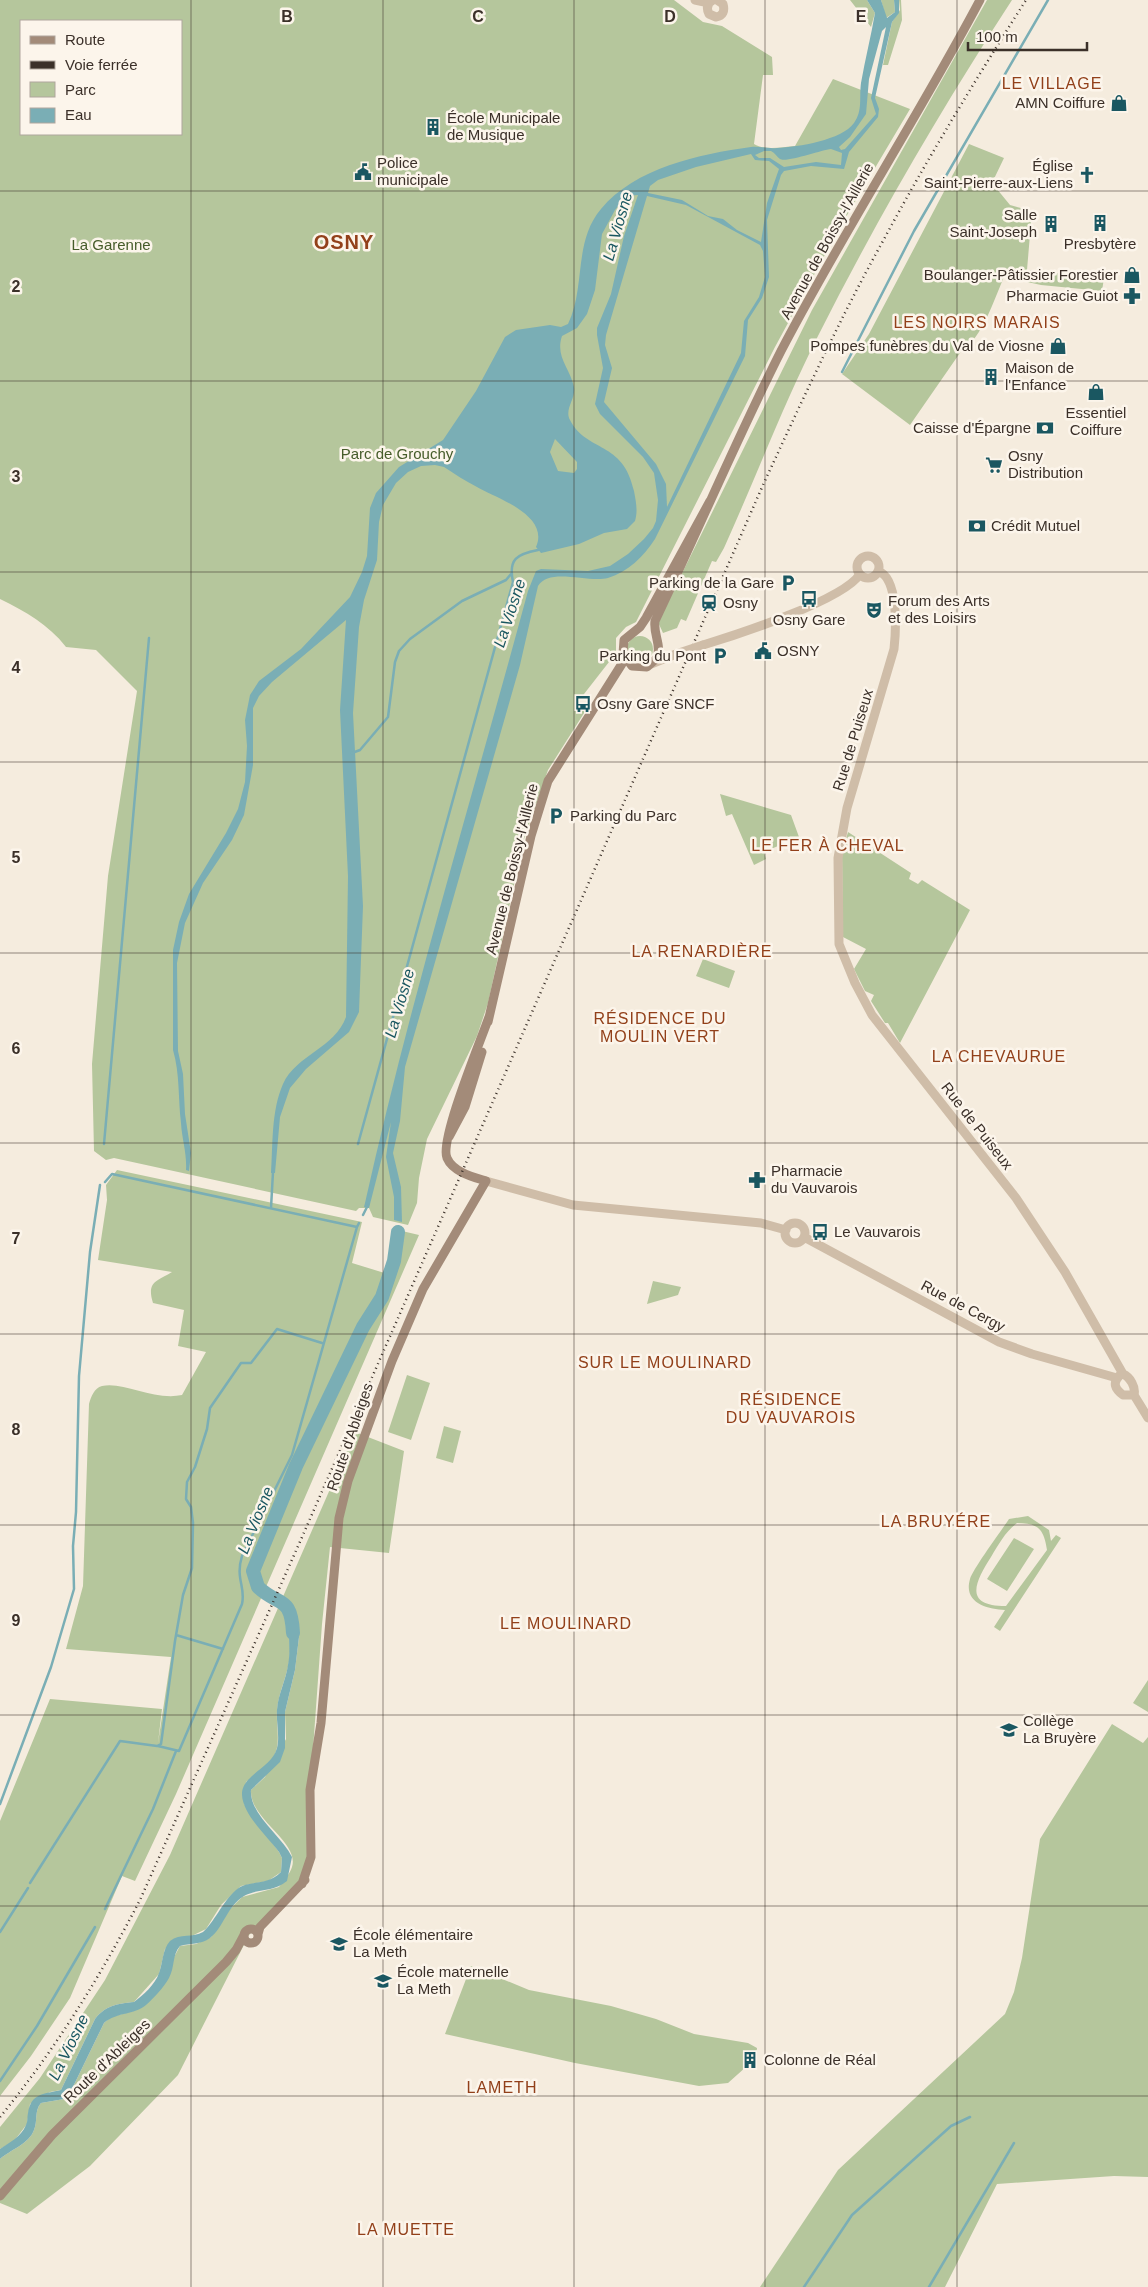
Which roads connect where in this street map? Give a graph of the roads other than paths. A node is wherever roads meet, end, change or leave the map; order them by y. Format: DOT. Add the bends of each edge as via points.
graph roads {
  1 [pos="696,0"];
  2 [pos="980,0"];
  3 [pos="717,1"];
  4 [pos="710,501"];
  5 [pos="878,571"];
  6 [pos="860,574"];
  7 [pos="636,630"];
  8 [pos="655,636"];
  9 [pos="659,650"];
  10 [pos="676,654"];
  11 [pos="625,659"];
  12 [pos="651,664"];
  13 [pos="486,1181"];
  14 [pos="786,1230"];
  15 [pos="804,1237"];
  16 [pos="1120,1376"];
  17 [pos="1134,1395"];
  18 [pos="1148,1418"];
  19 [pos="251,1933"];
  20 [pos="249,1943"];
  21 [pos="236,1950"];
  22 [pos="0,2196"];
  1 -- 3 [label="street"];
  2 -- 4 [label="main road, Avenue de Boissy-l'Aillerie" via="827,266 781,352"];
  4 -- 7 [label="main road" via="646,618"];
  4 -- 8 [label="main road" via="655,621"];
  5 -- 6 [label="street" via="868,578"];
  5 -- 6 [label="street" via="876,560 866,557 858,564"];
  5 -- 16 [label="street, Rue de Puiseux" via="889,581 896,633 840,839 839,944 872,1015 1016,1198 1065,1272"];
  6 -- 10 [label="street, bridge" via="848,587 764,626"];
  7 -- 8 [label="main road"];
  7 -- 11 [label="main road" via="623,644"];
  8 -- 9 [label="main road"];
  9 -- 10 [label="street"];
  9 -- 12 [label="main road"];
  10 -- 12 [label="street"];
  11 -- 12 [label="main road" via="637,667"];
  11 -- 13 [label="main road, Avenue de Boissy-l'Aillerie" via="548,781 529,844 471,1091 456,1127 446,1141 450,1164"];
  13 -- 14 [label="street" via="573,1206 761,1223"];
  13 -- 19 [label="main road, Route d'Ableiges" via="423,1289 392,1361 350,1475 338,1526 317,1755 310,1790 311,1857 302,1884"];
  14 -- 15 [label="street" via="791,1242 798,1243"];
  14 -- 15 [label="street" via="791,1225 800,1225"];
  15 -- 16 [label="street, Rue de Cergy" via="999,1342 1032,1354"];
  16 -- 17 [label="street" via="1127,1376 1134,1386"];
  16 -- 17 [label="street" via="1115,1386 1118,1391 1123,1395"];
  17 -- 18 [label="street"];
  19 -- 20 [label="main road" via="245,1940"];
  19 -- 20 [label="main road, Route d'Ableiges" via="257,1942"];
  19 -- 21 [label="main road"];
  20 -- 21 [label="main road"];
  21 -- 22 [label="main road, Route d'Ableiges" via="189,2001 52,2135"];
}
